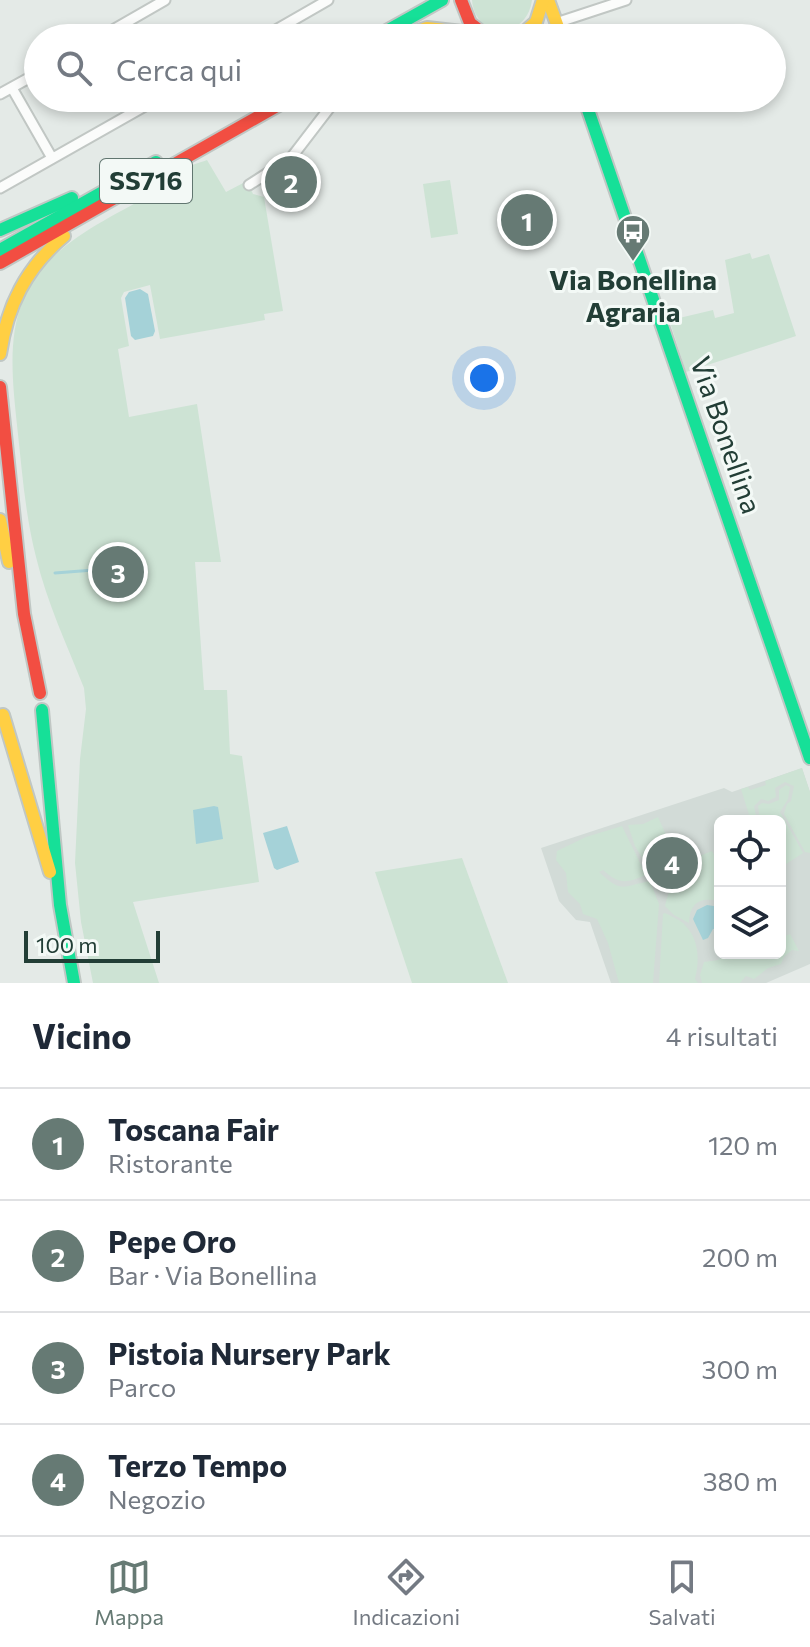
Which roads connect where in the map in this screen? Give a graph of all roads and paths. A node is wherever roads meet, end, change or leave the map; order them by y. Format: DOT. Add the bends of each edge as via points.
graph roads {
  1 [pos="165,0"];
  2 [pos="328,0"];
  3 [pos="442,0"];
  4 [pos="461,0"];
  5 [pos="545,0"];
  6 [pos="626,0"];
  7 [pos="556,23"];
  8 [pos="123,24"];
  9 [pos="286,24"];
  10 [pos="399,24"];
  11 [pos="470,24"];
  12 [pos="535,24"];
  13 [pos="24,81"];
  14 [pos="12,88"];
  15 [pos="0,94"];
  16 [pos="24,109"];
  17 [pos="26,112"];
  18 [pos="134,112"];
  19 [pos="244,112"];
  20 [pos="266,112"];
  21 [pos="326,112"];
  22 [pos="585,112"];
  23 [pos="589,112"];
  24 [pos="594,127"];
  25 [pos="172,153"];
  26 [pos="52,158"];
  27 [pos="249,185"];
  28 [pos="0,188"];
  29 [pos="116,198"];
  30 [pos="0,230"];
  31 [pos="0,250"];
  32 [pos="0,263"];
  33 [pos="0,354"];
  34 [pos="0,387"];
  35 [pos="0,520"];
  36 [pos="24,614"];
  37 [pos="40,693"];
  38 [pos="42,710"];
  39 [pos="3,715"];
  40 [pos="810,758"];
  41 [pos="60,905"];
  42 [pos="74,983"];
  1 -- 8 [label="street"];
  2 -- 9 [label="street"];
  3 -- 10 [label="main road"];
  4 -- 11 [label="main road"];
  5 -- 7 [label="main road"];
  5 -- 12 [label="main road"];
  6 -- 7 [label="street"];
  13 -- 14 [label="street"];
  14 -- 15 [label="street"];
  14 -- 16 [label="street"];
  17 -- 26 [label="street"];
  18 -- 26 [label="street"];
  19 -- 25 [label="main road, SS716"];
  20 -- 29 [label="main road, SS716"];
  21 -- 27 [label="street" via="291,158"];
  22 -- 24 [label="main road, Via Bonellina"];
  23 -- 24 [label="main road, Via Bonellina"];
  24 -- 40 [label="main road, Via Bonellina"];
  25 -- 30 [label="main road"];
  25 -- 31 [label="main road, SS716"];
  26 -- 28 [label="street"];
  29 -- 32 [label="main road, SS716"];
  29 -- 33 [label="main road" via="58,241 29,272 10,306"];
  34 -- 36 [label="main road"];
  35 -- 36 [label="main road"];
  36 -- 37 [label="main road"];
  38 -- 41 [label="main road"];
  39 -- 41 [label="main road"];
  41 -- 42 [label="main road"];
}
